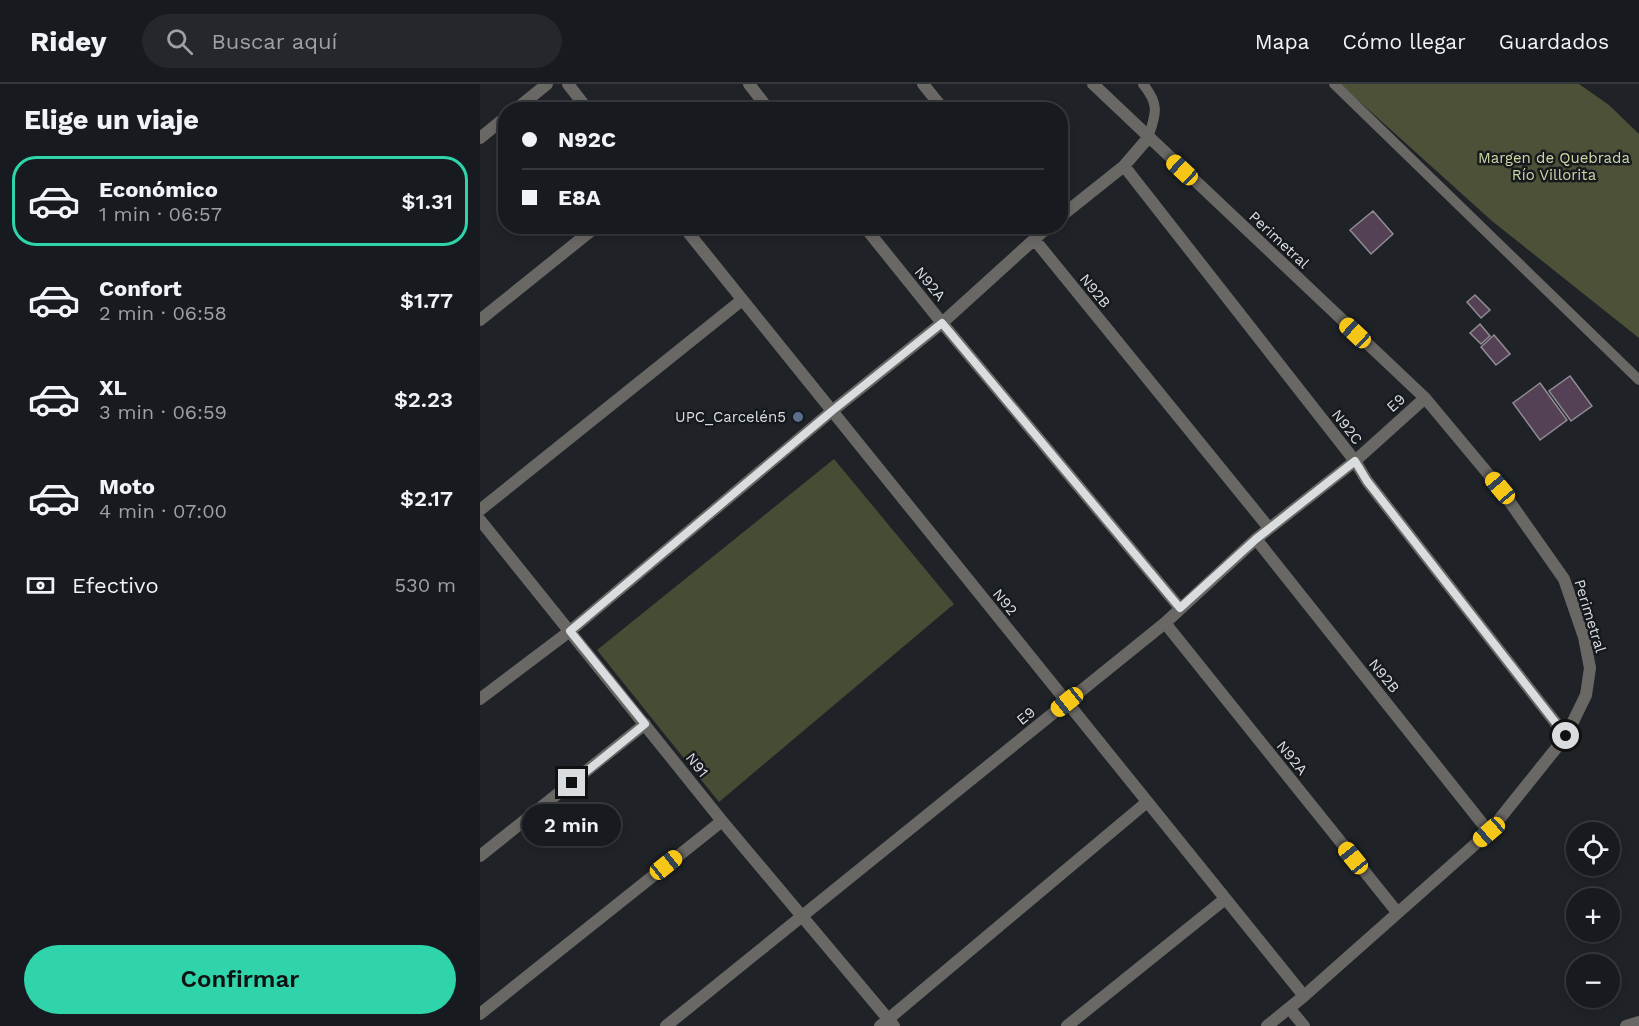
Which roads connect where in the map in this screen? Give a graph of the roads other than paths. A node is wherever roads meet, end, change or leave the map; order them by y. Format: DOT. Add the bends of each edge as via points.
graph roads {
  1 [pos="547,84"];
  2 [pos="568,84"];
  3 [pos="749,84"];
  4 [pos="923,84"];
  5 [pos="1093,84"];
  6 [pos="1143,84"];
  7 [pos="1334,84"];
  8 [pos="525,102"];
  9 [pos="582,102"];
  10 [pos="763,102"];
  11 [pos="938,102"];
  12 [pos="498,123"];
  13 [pos="480,138"];
  14 [pos="1148,138"];
  15 [pos="1124,166"];
  16 [pos="1068,211"];
  17 [pos="587,234"];
  18 [pos="689,234"];
  19 [pos="870,234"];
  20 [pos="1039,234"];
  21 [pos="1034,239"];
  22 [pos="742,300"];
  23 [pos="480,320"];
  24 [pos="942,323"];
  25 [pos="1639,380"];
  26 [pos="1425,398"];
  27 [pos="832,411"];
  28 [pos="1355,461"];
  29 [pos="480,510"];
  30 [pos="480,520"];
  31 [pos="1269,528"];
  32 [pos="1256,539"];
  33 [pos="1180,608"];
  34 [pos="1165,622"];
  35 [pos="570,631"];
  36 [pos="480,699"];
  37 [pos="1067,702"];
  38 [pos="645,724"];
  39 [pos="1566,736"];
  40 [pos="1147,802"];
  41 [pos="722,821"];
  42 [pos="1489,832"];
  43 [pos="480,856"];
  44 [pos="1225,899"];
  45 [pos="1397,912"];
  46 [pos="801,916"];
  47 [pos="1304,996"];
  48 [pos="1289,1008"];
  49 [pos="480,1014"];
  50 [pos="887,1024"];
  51 [pos="666,1026"];
  52 [pos="1067,1026"];
  53 [pos="1267,1026"];
  54 [pos="1304,1026"];
  1 -- 8 [label="street"];
  2 -- 9 [label="street"];
  3 -- 10 [label="street"];
  4 -- 11 [label="street"];
  5 -- 14 [label="street, Perimetral"];
  6 -- 14 [label="lane" via="1154,97 1156,107"];
  7 -- 25 [label="lane"];
  12 -- 13 [label="street"];
  14 -- 15 [label="street"];
  14 -- 26 [label="street, Perimetral"];
  15 -- 16 [label="street"];
  15 -- 28 [label="street, N92C"];
  17 -- 23 [label="street"];
  18 -- 22 [label="street, N92"];
  19 -- 24 [label="street, N92A"];
  20 -- 21 [label="street"];
  21 -- 24 [label="street"];
  21 -- 31 [label="street, N92B"];
  22 -- 27 [label="street, N92"];
  22 -- 29 [label="street"];
  24 -- 27 [label="street"];
  24 -- 33 [label="street, N92A"];
  26 -- 28 [label="street, E9"];
  26 -- 39 [label="street, Perimetral" via="1500,488 1564,579 1584,637 1590,669 1586,694"];
  27 -- 35 [label="street"];
  27 -- 37 [label="street, N92"];
  28 -- 31 [label="street, E9"];
  28 -- 39 [label="street, N92C"];
  30 -- 35 [label="street, N91"];
  31 -- 32 [label="street, E9"];
  32 -- 33 [label="street, E9"];
  32 -- 42 [label="street, N92B"];
  33 -- 34 [label="street, E9"];
  34 -- 37 [label="street, E9"];
  34 -- 45 [label="street, N92A"];
  35 -- 36 [label="street"];
  35 -- 38 [label="street, N91"];
  37 -- 40 [label="street, N92"];
  37 -- 46 [label="street, E9"];
  38 -- 41 [label="street, N91"];
  38 -- 43 [label="street"];
  39 -- 42 [label="street, Perimetral"];
  40 -- 44 [label="street, N92"];
  40 -- 50 [label="street"];
  41 -- 46 [label="street, N91"];
  41 -- 49 [label="street"];
  42 -- 45 [label="street, Perimetral"];
  44 -- 47 [label="street, N92"];
  44 -- 52 [label="street"];
  45 -- 47 [label="street, Perimetral"];
  46 -- 50 [label="street, N91"];
  46 -- 51 [label="street, E9"];
  47 -- 48 [label="street, Perimetral"];
  48 -- 53 [label="street, Perimetral"];
  48 -- 54 [label="street"];
}
